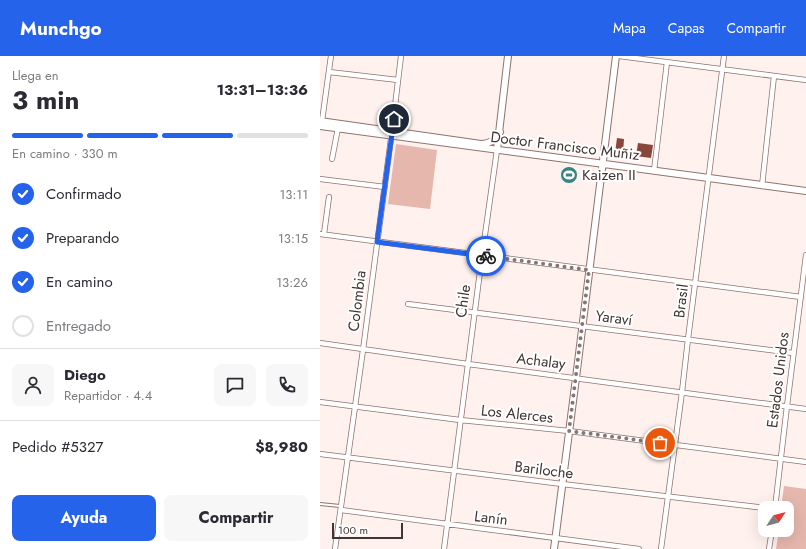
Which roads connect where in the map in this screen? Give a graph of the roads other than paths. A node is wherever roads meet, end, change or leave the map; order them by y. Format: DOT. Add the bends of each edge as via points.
graph roads {
  1 [pos="331,56"];
  2 [pos="401,56"];
  3 [pos="508,56"];
  4 [pos="616,56"];
  5 [pos="619,56"];
  6 [pos="724,56"];
  7 [pos="667,62"];
  8 [pos="723,69"];
  9 [pos="329,72"];
  10 [pos="774,76"];
  11 [pos="398,80"];
  12 [pos="806,80"];
  13 [pos="322,100"];
  14 [pos="321,123"];
  15 [pos="338,128"];
  16 [pos="500,132"];
  17 [pos="392,134"];
  18 [pos="497,150"];
  19 [pos="332,159"];
  20 [pos="602,164"];
  21 [pos="654,171"];
  22 [pos="320,178"];
  23 [pos="708,178"];
  24 [pos="762,186"];
  25 [pos="385,187"];
  26 [pos="806,192"];
  27 [pos="330,197"];
  28 [pos="322,234"];
  29 [pos="377,242"];
  30 [pos="806,255"];
  31 [pos="482,256"];
  32 [pos="589,270"];
  33 [pos="805,273"];
  34 [pos="695,284"];
  35 [pos="803,298"];
  36 [pos="408,304"];
  37 [pos="475,313"];
  38 [pos="582,326"];
  39 [pos="688,340"];
  40 [pos="320,343"];
  41 [pos="363,350"];
  42 [pos="793,353"];
  43 [pos="468,364"];
  44 [pos="576,378"];
  45 [pos="682,392"];
  46 [pos="320,402"];
  47 [pos="355,406"];
  48 [pos="786,406"];
  49 [pos="806,408"];
  50 [pos="460,420"];
  51 [pos="569,431"];
  52 [pos="675,445"];
  53 [pos="320,454"];
  54 [pos="348,457"];
  55 [pos="781,458"];
  56 [pos="806,462"];
  57 [pos="454,470"];
  58 [pos="562,484"];
  59 [pos="667,497"];
  60 [pos="776,501"];
  61 [pos="320,504"];
  62 [pos="758,507"];
  63 [pos="341,508"];
  64 [pos="447,524"];
  65 [pos="771,537"];
  66 [pos="555,538"];
  67 [pos="335,549"];
  68 [pos="444,549"];
  69 [pos="554,549"];
  70 [pos="639,549"];
  71 [pos="661,549"];
  72 [pos="768,549"];
  1 -- 9 [label="street"];
  2 -- 11 [label="street, Colombia"];
  3 -- 16 [label="main road, Chile"];
  4 -- 20 [label="main road"];
  5 -- 7 [label="street"];
  6 -- 8 [label="street, Brasil"];
  7 -- 8 [label="street"];
  7 -- 21 [label="street"];
  8 -- 10 [label="street"];
  8 -- 23 [label="street, Brasil"];
  9 -- 11 [label="street"];
  9 -- 13 [label="street"];
  10 -- 12 [label="street"];
  10 -- 24 [label="street"];
  11 -- 17 [label="street, Colombia"];
  13 -- 14 [label="street"];
  14 -- 15 [label="main road, Doctor Francisco Muñiz"];
  14 -- 17 [label="main road, Doctor Francisco Muñiz"];
  15 -- 17 [label="main road, Doctor Francisco Muñiz"];
  15 -- 19 [label="street"];
  16 -- 17 [label="main road, Doctor Francisco Muñiz" via="489,143 481,144"];
  16 -- 18 [label="main road, Chile"];
  17 -- 18 [label="main road, Doctor Francisco Muñiz"];
  17 -- 25 [label="street, Colombia"];
  18 -- 20 [label="main road, Doctor Francisco Muñiz"];
  18 -- 31 [label="street, Chile"];
  20 -- 21 [label="main road, Doctor Francisco Muñiz"];
  20 -- 32 [label="main road"];
  21 -- 23 [label="main road, Doctor Francisco Muñiz"];
  22 -- 25 [label="street"];
  23 -- 24 [label="main road, Doctor Francisco Muñiz"];
  23 -- 34 [label="street, Brasil"];
  24 -- 26 [label="main road, Doctor Francisco Muñiz"];
  25 -- 29 [label="street, Colombia"];
  27 -- 28 [label="street"];
  28 -- 29 [label="street"];
  29 -- 31 [label="street"];
  29 -- 41 [label="street, Colombia"];
  30 -- 33 [label="street, Estados Unidos"];
  31 -- 32 [label="street"];
  31 -- 37 [label="street, Chile"];
  32 -- 34 [label="street"];
  32 -- 38 [label="main road"];
  33 -- 35 [label="street, Estados Unidos"];
  34 -- 35 [label="street"];
  34 -- 39 [label="street, Brasil"];
  35 -- 42 [label="street, Estados Unidos"];
  36 -- 37 [label="street, Yaraví"];
  37 -- 38 [label="street, Yaraví"];
  37 -- 43 [label="street, Chile"];
  38 -- 39 [label="street, Yaraví"];
  38 -- 44 [label="main road"];
  39 -- 42 [label="street, Yaraví"];
  39 -- 45 [label="street, Brasil"];
  40 -- 41 [label="street, Achalay"];
  41 -- 43 [label="street, Achalay"];
  41 -- 47 [label="street, Colombia"];
  42 -- 48 [label="street, Estados Unidos"];
  43 -- 44 [label="street, Achalay"];
  43 -- 50 [label="street, Chile"];
  44 -- 45 [label="street, Achalay"];
  44 -- 51 [label="main road"];
  45 -- 48 [label="street, Achalay"];
  45 -- 52 [label="street, Brasil"];
  46 -- 47 [label="street, Los Alerces"];
  47 -- 50 [label="street, Los Alerces"];
  47 -- 54 [label="street, Colombia"];
  48 -- 49 [label="street, Achalay"];
  48 -- 55 [label="street, Estados Unidos"];
  50 -- 51 [label="street, Los Alerces"];
  50 -- 57 [label="street, Chile"];
  51 -- 52 [label="street, Los Alerces"];
  51 -- 58 [label="main road"];
  52 -- 55 [label="street, Los Alerces"];
  52 -- 59 [label="street, Brasil"];
  53 -- 54 [label="street, Bariloche"];
  54 -- 57 [label="street, Bariloche"];
  54 -- 63 [label="street, Colombia"];
  55 -- 56 [label="street, Los Alerces"];
  55 -- 60 [label="street, Estados Unidos"];
  57 -- 58 [label="street, Bariloche"];
  57 -- 64 [label="street, Chile"];
  58 -- 59 [label="street, Bariloche"];
  58 -- 66 [label="main road"];
  59 -- 62 [label="street, Bariloche"];
  59 -- 71 [label="street, Brasil"];
  61 -- 63 [label="lane"];
  63 -- 64 [label="street, Lanín"];
  63 -- 67 [label="street, Colombia"];
  64 -- 66 [label="street, Lanín"];
  64 -- 68 [label="street, Chile"];
  65 -- 72 [label="street"];
  66 -- 69 [label="main road"];
  66 -- 70 [label="street, Lanín"];
}
